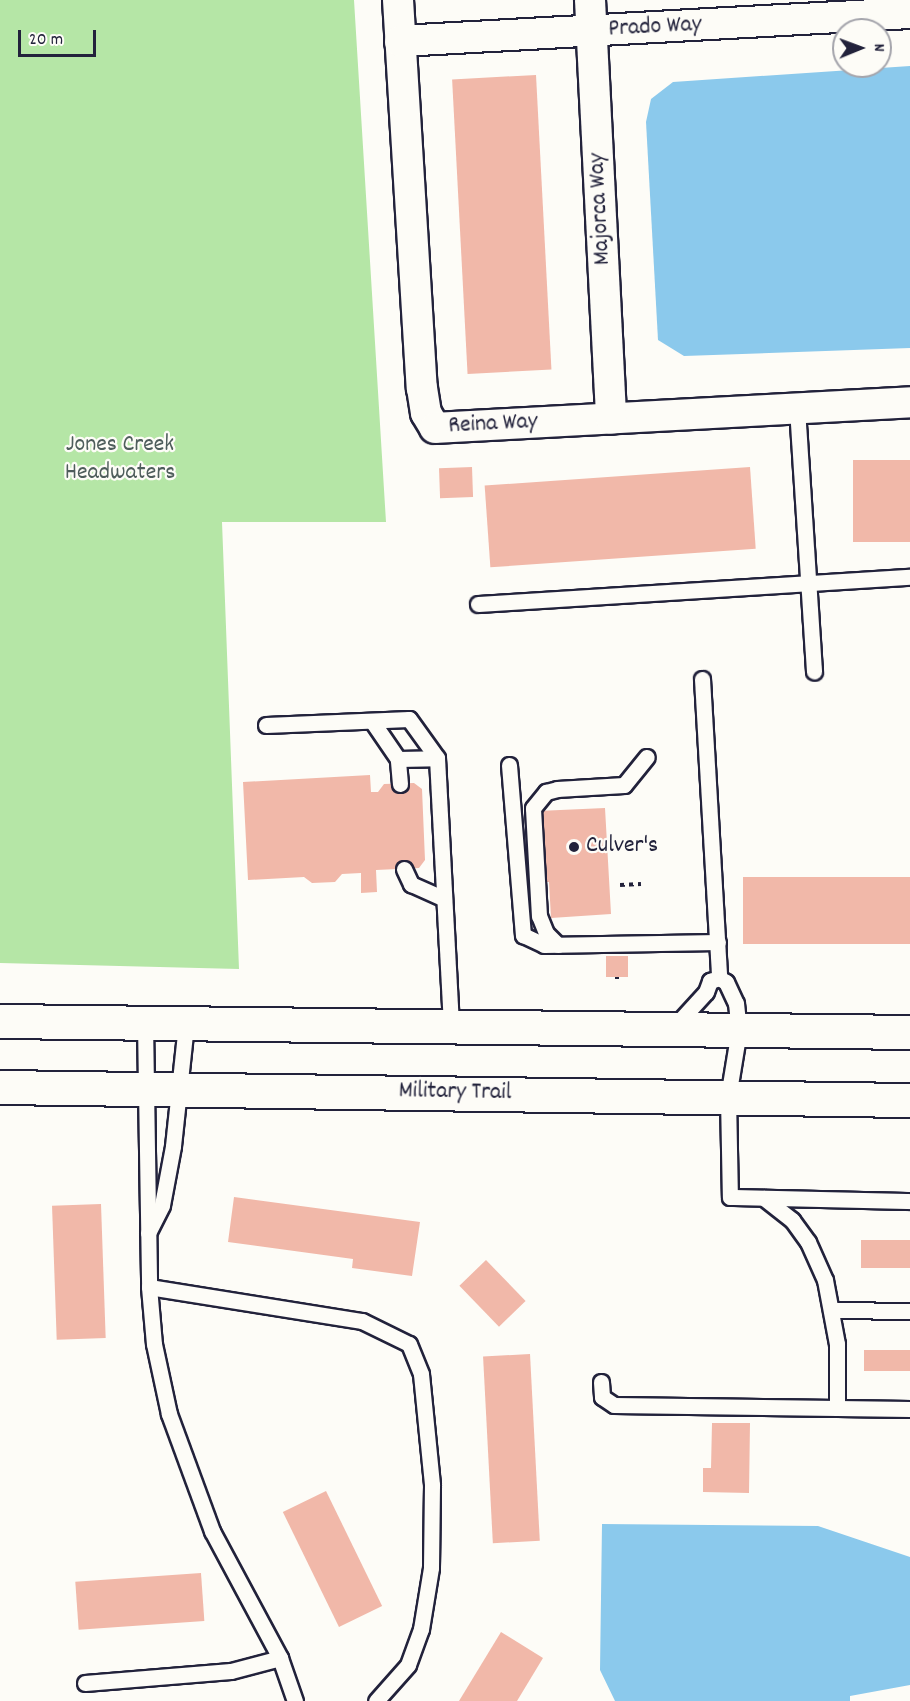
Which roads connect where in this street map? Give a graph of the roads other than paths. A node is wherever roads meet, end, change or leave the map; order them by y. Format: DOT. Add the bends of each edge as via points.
graph roads {
  1 [pos="398,0"];
  2 [pos="590,0"];
  3 [pos="910,13"];
  4 [pos="592,32"];
  5 [pos="400,41"];
  6 [pos="910,402"];
  7 [pos="797,408"];
  8 [pos="610,418"];
  9 [pos="910,577"];
  10 [pos="808,583"];
  11 [pos="478,604"];
  12 [pos="814,671"];
  13 [pos="702,679"];
  14 [pos="372,721"];
  15 [pos="266,725"];
  16 [pos="647,757"];
  17 [pos="437,758"];
  18 [pos="398,759"];
  19 [pos="509,765"];
  20 [pos="400,784"];
  21 [pos="533,808"];
  22 [pos="513,829"];
  23 [pos="404,869"];
  24 [pos="444,899"];
  25 [pos="718,942"];
  26 [pos="558,945"];
  27 [pos="719,978"];
  28 [pos="0,1021"];
  29 [pos="145,1023"];
  30 [pos="186,1024"];
  31 [pos="451,1027"];
  32 [pos="671,1030"];
  33 [pos="739,1030"];
  34 [pos="910,1032"];
  35 [pos="0,1087"];
  36 [pos="145,1090"];
  37 [pos="179,1090"];
  38 [pos="728,1097"];
  39 [pos="910,1100"];
  40 [pos="764,1198"];
  41 [pos="910,1201"];
  42 [pos="148,1233"];
  43 [pos="149,1287"];
  44 [pos="832,1310"];
  45 [pos="910,1311"];
  46 [pos="601,1382"];
  47 [pos="837,1408"];
  48 [pos="910,1409"];
  49 [pos="280,1658"];
  50 [pos="85,1683"];
  51 [pos="295,1701"];
  52 [pos="376,1701"];
  1 -- 5 [label="street, Reina Way"];
  2 -- 4 [label="street, Majorca Way"];
  3 -- 4 [label="street, Prado Way"];
  4 -- 5 [label="street, Prado Way"];
  4 -- 8 [label="street, Majorca Way"];
  5 -- 8 [label="street, Reina Way" via="426,412 435,428"];
  6 -- 7 [label="street, Reina Way"];
  7 -- 8 [label="street, Reina Way"];
  7 -- 10 [label="lane"];
  9 -- 10 [label="lane"];
  10 -- 11 [label="lane"];
  10 -- 12 [label="lane"];
  13 -- 25 [label="lane"];
  14 -- 15 [label="lane"];
  14 -- 17 [label="lane" via="409,719"];
  14 -- 18 [label="lane"];
  16 -- 21 [label="lane" via="624,784 557,789 546,792"];
  17 -- 18 [label="lane"];
  17 -- 24 [label="lane"];
  18 -- 20 [label="lane"];
  19 -- 22 [label="lane"];
  21 -- 22 [label="lane"];
  21 -- 26 [label="lane" via="538,916 546,933"];
  22 -- 26 [label="lane" via="523,935 544,945"];
  23 -- 24 [label="lane" via="411,884"];
  24 -- 31 [label="lane"];
  25 -- 26 [label="lane"];
  25 -- 27 [label="lane"];
  27 -- 32 [label="lane" via="710,981 706,992"];
  27 -- 33 [label="lane" via="726,982 736,1003"];
  28 -- 29 [label="main road"];
  29 -- 30 [label="main road"];
  29 -- 36 [label="lane"];
  30 -- 31 [label="main road"];
  30 -- 37 [label="lane"];
  31 -- 32 [label="main road"];
  32 -- 33 [label="main road"];
  33 -- 34 [label="main road"];
  33 -- 38 [label="lane"];
  35 -- 36 [label="main road, Military Trail"];
  36 -- 37 [label="main road, Military Trail"];
  36 -- 42 [label="lane"];
  37 -- 38 [label="main road, Military Trail"];
  37 -- 42 [label="lane" via="162,1205"];
  38 -- 39 [label="main road, Military Trail"];
  38 -- 40 [label="lane" via="730,1197"];
  40 -- 41 [label="lane"];
  40 -- 44 [label="lane" via="792,1220 808,1242 825,1280"];
  42 -- 43 [label="lane"];
  43 -- 49 [label="lane" via="154,1344 169,1414 212,1531"];
  43 -- 52 [label="lane" via="362,1321 409,1344 421,1374 431,1568 421,1629 408,1665"];
  44 -- 45 [label="lane"];
  44 -- 47 [label="lane" via="837,1344"];
  46 -- 47 [label="lane" via="602,1397 614,1405"];
  47 -- 48 [label="lane"];
  49 -- 50 [label="lane" via="231,1671"];
  49 -- 51 [label="lane"];
}
